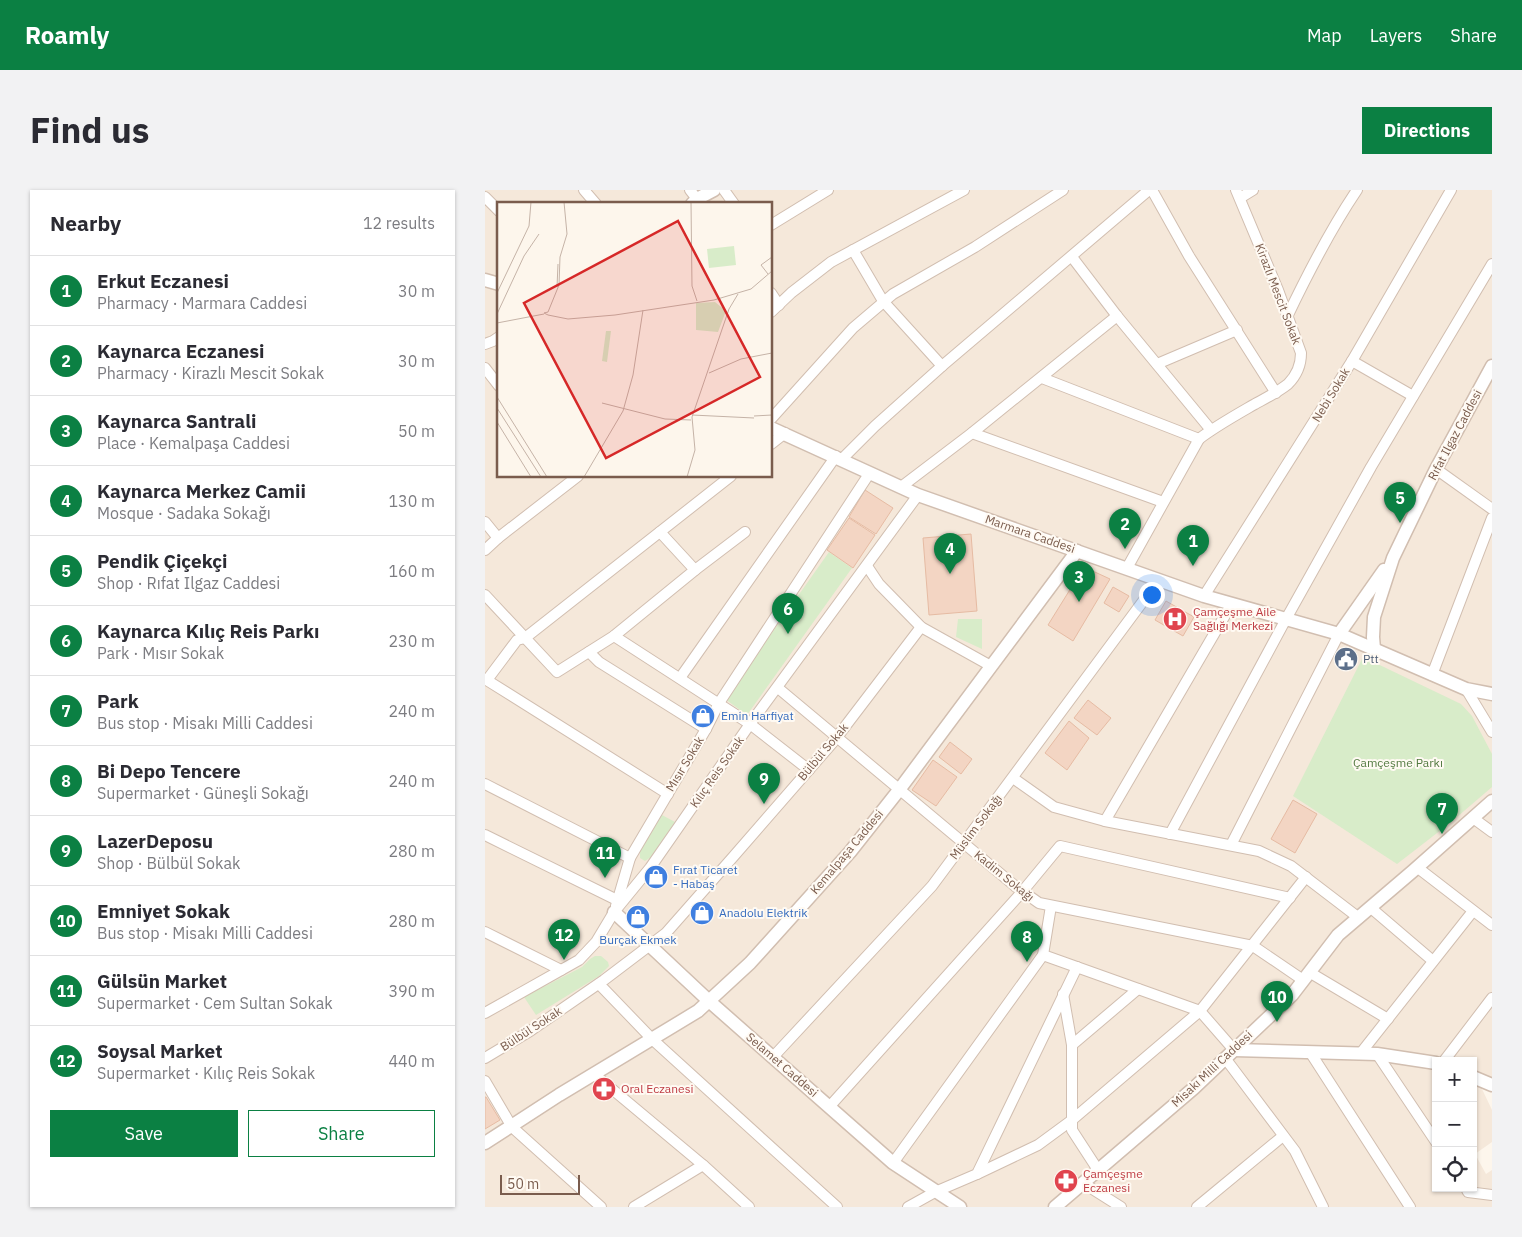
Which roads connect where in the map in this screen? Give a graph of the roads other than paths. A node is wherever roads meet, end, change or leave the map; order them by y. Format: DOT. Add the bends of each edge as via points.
graph roads {
  1 [pos="584,190"];
  2 [pos="714,190"];
  3 [pos="724,190"];
  4 [pos="828,190"];
  5 [pos="964,190"];
  6 [pos="1063,190"];
  7 [pos="1151,190"];
  8 [pos="1253,190"];
  9 [pos="1357,190"];
  10 [pos="1451,190"];
  11 [pos="1238,194"];
  12 [pos="694,196"];
  13 [pos="486,201"];
  14 [pos="595,202"];
  15 [pos="733,202"];
  16 [pos="497,209"];
  17 [pos="773,224"];
  18 [pos="853,250"];
  19 [pos="1072,257"];
  20 [pos="1492,264"];
  21 [pos="883,301"];
  22 [pos="775,308"];
  23 [pos="1117,316"];
  24 [pos="1287,317"];
  25 [pos="1237,330"];
  26 [pos="1352,361"];
  27 [pos="1157,364"];
  28 [pos="942,366"];
  29 [pos="1492,366"];
  30 [pos="485,368"];
  31 [pos="1042,378"];
  32 [pos="497,383"];
  33 [pos="1276,393"];
  34 [pos="1413,396"];
  35 [pos="773,417"];
  36 [pos="773,429"];
  37 [pos="1211,430"];
  38 [pos="785,433"];
  39 [pos="972,433"];
  40 [pos="1199,438"];
  41 [pos="773,442"];
  42 [pos="839,458"];
  43 [pos="1436,469"];
  44 [pos="869,474"];
  45 [pos="573,478"];
  46 [pos="728,478"];
  47 [pos="901,487"];
  48 [pos="918,495"];
  49 [pos="1163,502"];
  50 [pos="1492,509"];
  51 [pos="1492,518"];
  52 [pos="485,522"];
  53 [pos="661,532"];
  54 [pos="745,532"];
  55 [pos="498,538"];
  56 [pos="485,550"];
  57 [pos="1077,551"];
  58 [pos="1393,558"];
  59 [pos="867,566"];
  60 [pos="1127,568"];
  61 [pos="695,570"];
  62 [pos="1158,580"];
  63 [pos="485,595"];
  64 [pos="1204,596"];
  65 [pos="1231,605"];
  66 [pos="1286,619"];
  67 [pos="921,627"];
  68 [pos="1339,634"];
  69 [pos="613,636"];
  70 [pos="525,638"];
  71 [pos="1374,649"];
  72 [pos="589,652"];
  73 [pos="991,666"];
  74 [pos="1432,674"];
  75 [pos="680,678"];
  76 [pos="486,679"];
  77 [pos="777,688"];
  78 [pos="1466,689"];
  79 [pos="1491,690"];
  80 [pos="719,703"];
  81 [pos="750,724"];
  82 [pos="706,729"];
  83 [pos="1492,732"];
  84 [pos="837,737"];
  85 [pos="809,770"];
  86 [pos="1013,778"];
  87 [pos="485,784"];
  88 [pos="899,790"];
  89 [pos="668,794"];
  90 [pos="1492,801"];
  91 [pos="1473,818"];
  92 [pos="1105,821"];
  93 [pos="1492,832"];
  94 [pos="1170,834"];
  95 [pos="485,836"];
  96 [pos="964,843"];
  97 [pos="1231,845"];
  98 [pos="630,858"];
  99 [pos="1417,868"];
  100 [pos="1306,877"];
  101 [pos="1022,892"];
  102 [pos="1291,898"];
  103 [pos="615,906"];
  104 [pos="1051,906"];
  105 [pos="1371,908"];
  106 [pos="1473,912"];
  107 [pos="1359,918"];
  108 [pos="1492,925"];
  109 [pos="485,932"];
  110 [pos="649,946"];
  111 [pos="1253,946"];
  112 [pos="1043,955"];
  113 [pos="1433,961"];
  114 [pos="1077,967"];
  115 [pos="561,970"];
  116 [pos="1306,976"];
  117 [pos="599,984"];
  118 [pos="1138,989"];
  119 [pos="1063,994"];
  120 [pos="1492,998"];
  121 [pos="709,1001"];
  122 [pos="1200,1011"];
  123 [pos="485,1013"];
  124 [pos="1388,1019"];
  125 [pos="652,1039"];
  126 [pos="1072,1045"];
  127 [pos="1310,1052"];
  128 [pos="1230,1054"];
  129 [pos="1360,1054"];
  130 [pos="1377,1054"];
  131 [pos="1447,1057"];
  132 [pos="485,1058"];
  133 [pos="773,1058"];
  134 [pos="1432,1061"];
  135 [pos="594,1074"];
  136 [pos="1477,1079"];
  137 [pos="485,1081"];
  138 [pos="1492,1085"];
  139 [pos="830,1106"];
  140 [pos="1072,1120"];
  141 [pos="512,1127"];
  142 [pos="1283,1136"];
  143 [pos="1432,1136"];
  144 [pos="485,1143"];
  145 [pos="893,1163"];
  146 [pos="703,1165"];
  147 [pos="1098,1170"];
  148 [pos="977,1174"];
  149 [pos="1083,1183"];
  150 [pos="935,1192"];
  151 [pos="1468,1192"];
  152 [pos="1492,1195"];
  153 [pos="601,1207"];
  154 [pos="634,1207"];
  155 [pos="749,1207"];
  156 [pos="837,1207"];
  157 [pos="908,1207"];
  158 [pos="961,1207"];
  159 [pos="1055,1207"];
  160 [pos="1121,1207"];
  161 [pos="1197,1207"];
  162 [pos="1323,1207"];
  163 [pos="1410,1207"];
  1 -- 14 [label="street"];
  2 -- 12 [label="street"];
  3 -- 15 [label="street"];
  4 -- 17 [label="street"];
  5 -- 18 [label="street"];
  6 -- 21 [label="street"];
  7 -- 19 [label="street"];
  7 -- 25 [label="street"];
  8 -- 11 [label="street"];
  9 -- 24 [label="street" via="1337,219"];
  10 -- 26 [label="street, Nebi Sokak"];
  11 -- 24 [label="street, Kirazlı Mescit Sokak"];
  13 -- 16 [label="street"];
  18 -- 21 [label="street"];
  18 -- 22 [label="street" via="812,276"];
  19 -- 23 [label="street"];
  19 -- 28 [label="street"];
  20 -- 34 [label="street"];
  21 -- 28 [label="street"];
  21 -- 35 [label="street" via="853,328"];
  23 -- 27 [label="street"];
  23 -- 31 [label="street"];
  24 -- 33 [label="street, Kirazlı Mescit Sokak" via="1301,353 1301,363 1288,383"];
  25 -- 27 [label="street"];
  25 -- 33 [label="street"];
  26 -- 34 [label="street"];
  26 -- 64 [label="street, Nebi Sokak"];
  27 -- 37 [label="street"];
  28 -- 42 [label="street"];
  29 -- 43 [label="street, Rıfat Ilgaz Caddesi"];
  30 -- 32 [label="street"];
  31 -- 39 [label="street"];
  31 -- 40 [label="street"];
  33 -- 37 [label="street, Kirazlı Mescit Sokak"];
  34 -- 66 [label="street"];
  36 -- 38 [label="street, Marmara Caddesi"];
  37 -- 40 [label="street, Kirazlı Mescit Sokak"];
  38 -- 41 [label="street"];
  38 -- 42 [label="street, Marmara Caddesi"];
  39 -- 47 [label="street"];
  39 -- 49 [label="street"];
  40 -- 49 [label="street, Kirazlı Mescit Sokak"];
  42 -- 44 [label="street, Marmara Caddesi"];
  42 -- 75 [label="street"];
  43 -- 50 [label="street"];
  43 -- 58 [label="street, Rıfat Ilgaz Caddesi"];
  44 -- 47 [label="street, Marmara Caddesi"];
  44 -- 80 [label="street, Mısır Sokak"];
  45 -- 55 [label="street"];
  46 -- 53 [label="street"];
  47 -- 48 [label="street, Marmara Caddesi"];
  48 -- 57 [label="street, Marmara Caddesi"];
  48 -- 59 [label="street, Kılıç Reis Sokak"];
  49 -- 60 [label="street, Kirazlı Mescit Sokak"];
  51 -- 74 [label="street"];
  52 -- 55 [label="street"];
  53 -- 61 [label="street"];
  53 -- 70 [label="street"];
  54 -- 61 [label="street"];
  55 -- 56 [label="street"];
  57 -- 60 [label="street, Marmara Caddesi"];
  57 -- 73 [label="street, Kemalpaşa Caddesi"];
  58 -- 68 [label="street, Rıfat Ilgaz Caddesi"];
  58 -- 71 [label="street, Rıfat Ilgaz Caddesi" via="1373,616"];
  59 -- 67 [label="street" via="879,584"];
  59 -- 77 [label="street, Kılıç Reis Sokak"];
  60 -- 62 [label="street, Marmara Caddesi"];
  61 -- 69 [label="street"];
  62 -- 64 [label="street, Marmara Caddesi"];
  62 -- 86 [label="street, Müslim Sokağı"];
  63 -- 70 [label="street"];
  64 -- 65 [label="street, Marmara Caddesi"];
  65 -- 66 [label="street, Marmara Caddesi"];
  65 -- 92 [label="street"];
  66 -- 68 [label="street, Marmara Caddesi"];
  66 -- 94 [label="street"];
  67 -- 73 [label="street"];
  67 -- 84 [label="street, Bülbül Sokak"];
  68 -- 71 [label="street, Marmara Caddesi"];
  68 -- 97 [label="street"];
  69 -- 72 [label="street"];
  69 -- 75 [label="street"];
  70 -- 72 [label="street" via="557,672"];
  70 -- 76 [label="street" via="517,640"];
  71 -- 74 [label="street, Marmara Caddesi"];
  72 -- 82 [label="street" via="599,662"];
  73 -- 88 [label="street, Kemalpaşa Caddesi"];
  74 -- 78 [label="street, Marmara Caddesi"];
  75 -- 80 [label="street"];
  76 -- 89 [label="street"];
  77 -- 81 [label="street, Kılıç Reis Sokak"];
  77 -- 84 [label="street, Kadim Sokağı"];
  78 -- 79 [label="street, Marmara Caddesi"];
  78 -- 83 [label="street"];
  80 -- 81 [label="street"];
  80 -- 82 [label="street, Mısır Sokak"];
  81 -- 85 [label="street"];
  81 -- 103 [label="street, Kılıç Reis Sokak" via="650,868"];
  82 -- 89 [label="street, Mısır Sokak"];
  84 -- 85 [label="street, Bülbül Sokak"];
  84 -- 88 [label="street, Kadim Sokağı"];
  85 -- 110 [label="street, Bülbül Sokak" via="666,932"];
  86 -- 92 [label="street" via="1054,807"];
  86 -- 96 [label="street, Müslim Sokağı"];
  87 -- 98 [label="street"];
  88 -- 96 [label="street, Kadim Sokağı"];
  88 -- 121 [label="street, Kemalpaşa Caddesi" via="850,852 750,963"];
  89 -- 98 [label="street, Mısır Sokak"];
  90 -- 91 [label="street, Misakı Milli Caddesi"];
  91 -- 93 [label="street"];
  91 -- 99 [label="street, Misakı Milli Caddesi"];
  92 -- 94 [label="street"];
  94 -- 97 [label="street"];
  95 -- 103 [label="street"];
  96 -- 101 [label="street, Kadim Sokağı"];
  96 -- 133 [label="street, Müslim Sokağı" via="932,886"];
  97 -- 100 [label="street" via="1259,851"];
  98 -- 103 [label="street, Mısır Sokak"];
  99 -- 105 [label="street, Misakı Milli Caddesi"];
  99 -- 106 [label="street"];
  100 -- 102 [label="street"];
  100 -- 107 [label="street"];
  101 -- 102 [label="street" via="1060,846"];
  101 -- 104 [label="street, Kadim Sokağı" via="1039,903"];
  101 -- 139 [label="street"];
  102 -- 111 [label="street"];
  103 -- 110 [label="street, Selamet Caddesi"];
  103 -- 115 [label="street, Kılıç Reis Sokak" via="595,942 579,960"];
  104 -- 111 [label="street, Kadim Sokağı"];
  104 -- 112 [label="street"];
  105 -- 107 [label="street, Misakı Milli Caddesi"];
  105 -- 113 [label="street"];
  106 -- 108 [label="street"];
  106 -- 113 [label="street"];
  107 -- 116 [label="street, Misakı Milli Caddesi" via="1338,936"];
  109 -- 115 [label="street"];
  110 -- 117 [label="street, Bülbül Sokak"];
  110 -- 121 [label="street, Selamet Caddesi"];
  111 -- 116 [label="street, Kadim Sokağı"];
  111 -- 122 [label="street"];
  112 -- 114 [label="street"];
  112 -- 145 [label="street"];
  113 -- 124 [label="street"];
  114 -- 118 [label="street"];
  114 -- 119 [label="street"];
  115 -- 123 [label="street, Kılıç Reis Sokak"];
  116 -- 124 [label="street, Kadim Sokağı"];
  116 -- 128 [label="street, Misakı Milli Caddesi" via="1292,995"];
  117 -- 125 [label="street"];
  117 -- 132 [label="street, Bülbül Sokak"];
  118 -- 122 [label="street"];
  118 -- 126 [label="street"];
  119 -- 126 [label="street"];
  119 -- 148 [label="street"];
  120 -- 131 [label="street"];
  121 -- 125 [label="street, Kemalpaşa Caddesi"];
  121 -- 133 [label="street, Selamet Caddesi"];
  122 -- 128 [label="street"];
  122 -- 140 [label="street"];
  124 -- 129 [label="street"];
  125 -- 135 [label="street, Kemalpaşa Caddesi"];
  125 -- 156 [label="street"];
  126 -- 140 [label="street"];
  127 -- 128 [label="street"];
  127 -- 129 [label="street"];
  127 -- 163 [label="street"];
  128 -- 142 [label="street"];
  128 -- 147 [label="street, Misakı Milli Caddesi"];
  129 -- 130 [label="street"];
  130 -- 134 [label="street"];
  130 -- 143 [label="street"];
  133 -- 139 [label="street, Selamet Caddesi"];
  135 -- 141 [label="street, Kemalpaşa Caddesi"];
  135 -- 146 [label="street"];
  136 -- 138 [label="street"];
  137 -- 141 [label="street"];
  139 -- 145 [label="street, Selamet Caddesi"];
  140 -- 147 [label="street" via="1073,1130"];
  140 -- 148 [label="street" via="1038,1145"];
  141 -- 144 [label="street, Kemalpaşa Caddesi"];
  141 -- 153 [label="street"];
  142 -- 161 [label="street"];
  142 -- 162 [label="street" via="1295,1151"];
  145 -- 150 [label="street, Selamet Caddesi"];
  146 -- 154 [label="street"];
  146 -- 155 [label="street"];
  147 -- 149 [label="street, Misakı Milli Caddesi"];
  148 -- 150 [label="street"];
  149 -- 159 [label="street, Misakı Milli Caddesi"];
  149 -- 160 [label="street"];
  150 -- 157 [label="street"];
  150 -- 158 [label="street, Selamet Caddesi"];
  151 -- 152 [label="street"];
}
